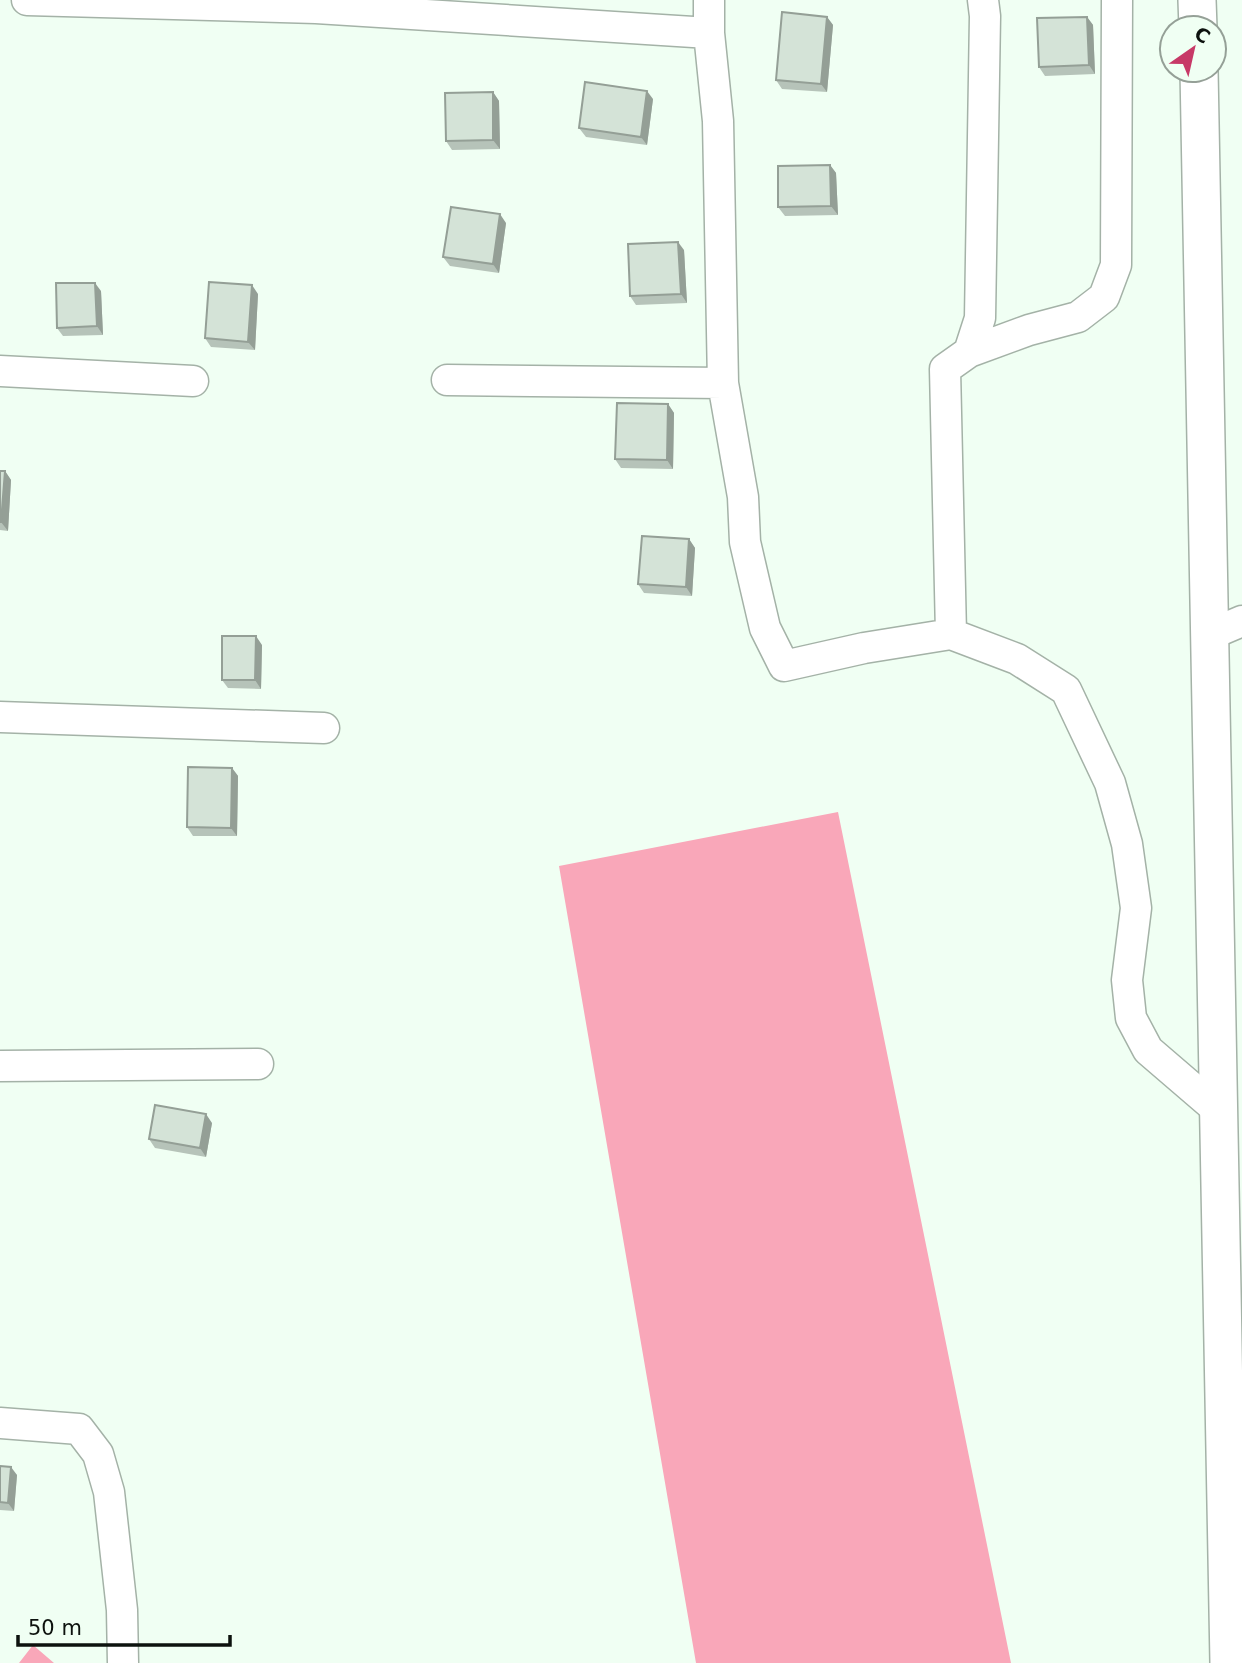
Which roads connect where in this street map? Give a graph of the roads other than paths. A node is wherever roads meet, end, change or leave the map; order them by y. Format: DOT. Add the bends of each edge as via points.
graph roads {
  1 [pos="27,0"];
  2 [pos="709,0"];
  3 [pos="984,0"];
  4 [pos="1117,0"];
  5 [pos="416,7"];
  6 [pos="709,33"];
  7 [pos="1199,84"];
  8 [pos="969,352"];
  9 [pos="0,371"];
  10 [pos="447,380"];
  11 [pos="193,381"];
  12 [pos="723,383"];
  13 [pos="1242,621"];
  14 [pos="951,634"];
  15 [pos="1209,635"];
  16 [pos="0,717"];
  17 [pos="324,728"];
  18 [pos="258,1064"];
  19 [pos="0,1066"];
  20 [pos="1219,1111"];
  21 [pos="0,1423"];
  22 [pos="123,1663"];
  23 [pos="1229,1663"];
  1 -- 5 [label="street"];
  2 -- 6 [label="street"];
  3 -- 8 [label="street" via="980,318"];
  4 -- 8 [label="street" via="1116,265 1104,296 1078,317"];
  5 -- 6 [label="street"];
  6 -- 12 [label="street" via="718,121"];
  7 -- 15 [label="street"];
  8 -- 14 [label="street" via="945,369"];
  9 -- 11 [label="street"];
  10 -- 12 [label="street"];
  12 -- 14 [label="street" via="743,497 745,542 765,628 784,666"];
  13 -- 15 [label="street"];
  14 -- 20 [label="street" via="1017,659 1066,690 1110,783 1127,844 1136,908 1127,981 1131,1018 1148,1050"];
  15 -- 20 [label="street"];
  16 -- 17 [label="street"];
  18 -- 19 [label="street"];
  20 -- 23 [label="street"];
  21 -- 22 [label="street" via="79,1429 98,1454 109,1492"];
}
